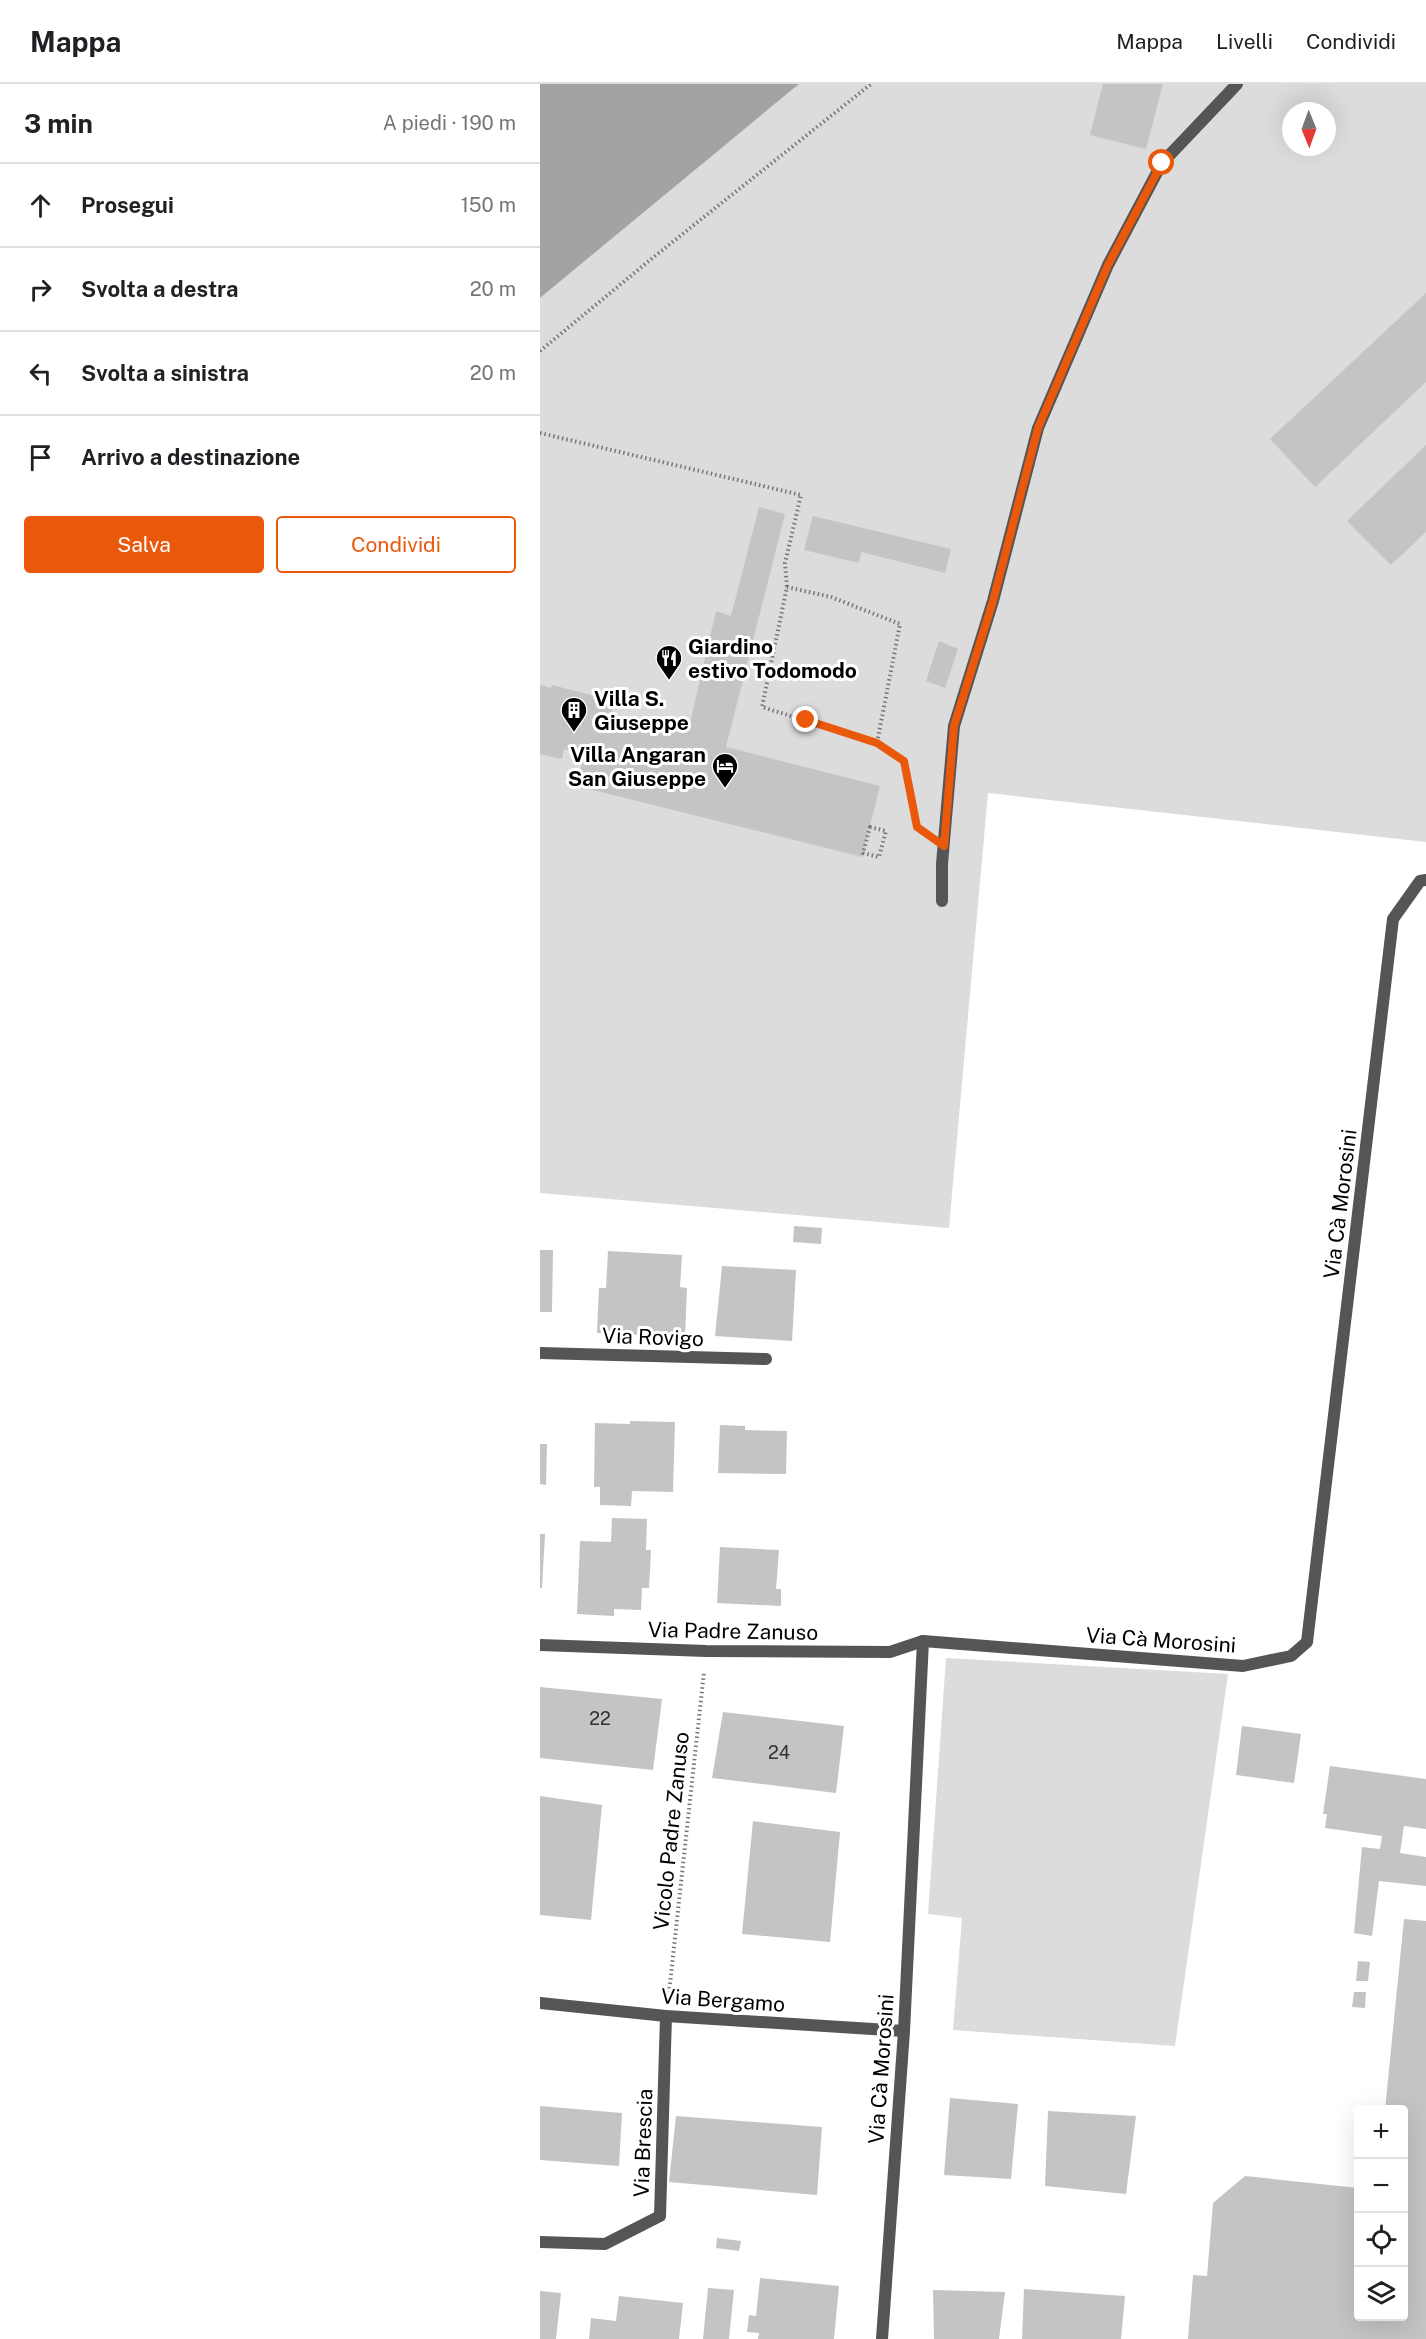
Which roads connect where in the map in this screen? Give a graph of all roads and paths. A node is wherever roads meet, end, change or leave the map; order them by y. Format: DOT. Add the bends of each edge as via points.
graph roads {
  1 [pos="871,84"];
  2 [pos="1237,84"];
  3 [pos="540,351"];
  4 [pos="540,433"];
  5 [pos="787,587"];
  6 [pos="877,743"];
  7 [pos="870,826"];
  8 [pos="944,846"];
  9 [pos="1426,880"];
  10 [pos="942,901"];
  11 [pos="540,1353"];
  12 [pos="766,1359"];
  13 [pos="923,1641"];
  14 [pos="540,1646"];
  15 [pos="706,1651"];
  16 [pos="540,2003"];
  17 [pos="666,2016"];
  18 [pos="904,2031"];
  19 [pos="540,2242"];
  20 [pos="882,2339"];
  1 -- 3 [label="path"];
  2 -- 8 [label="street" via="1162,163 1108,265 1038,428 993,601 954,726"];
  4 -- 5 [label="path" via="801,495 785,563"];
  5 -- 6 [label="path" via="831,597 900,624"];
  5 -- 6 [label="path" via="762,707"];
  6 -- 8 [label="path" via="904,761 917,827"];
  7 -- 7 [label="path" via="886,831 879,857 863,853"];
  8 -- 10 [label="street"];
  9 -- 13 [label="street, Via Cà Morosini" via="1420,881 1393,919 1307,1642 1291,1656 1243,1666"];
  11 -- 12 [label="street, Via Rovigo"];
  13 -- 15 [label="street, Via Padre Zanuso" via="890,1652"];
  13 -- 18 [label="street, Via Cà Morosini"];
  14 -- 15 [label="street, Via Padre Zanuso"];
  15 -- 17 [label="path, Vicolo Padre Zanuso"];
  16 -- 17 [label="street, Via Bergamo"];
  17 -- 18 [label="street, Via Bergamo"];
  17 -- 19 [label="street, Via Brescia" via="660,2216 605,2244"];
  18 -- 20 [label="street, Via Cà Morosini"];
}
